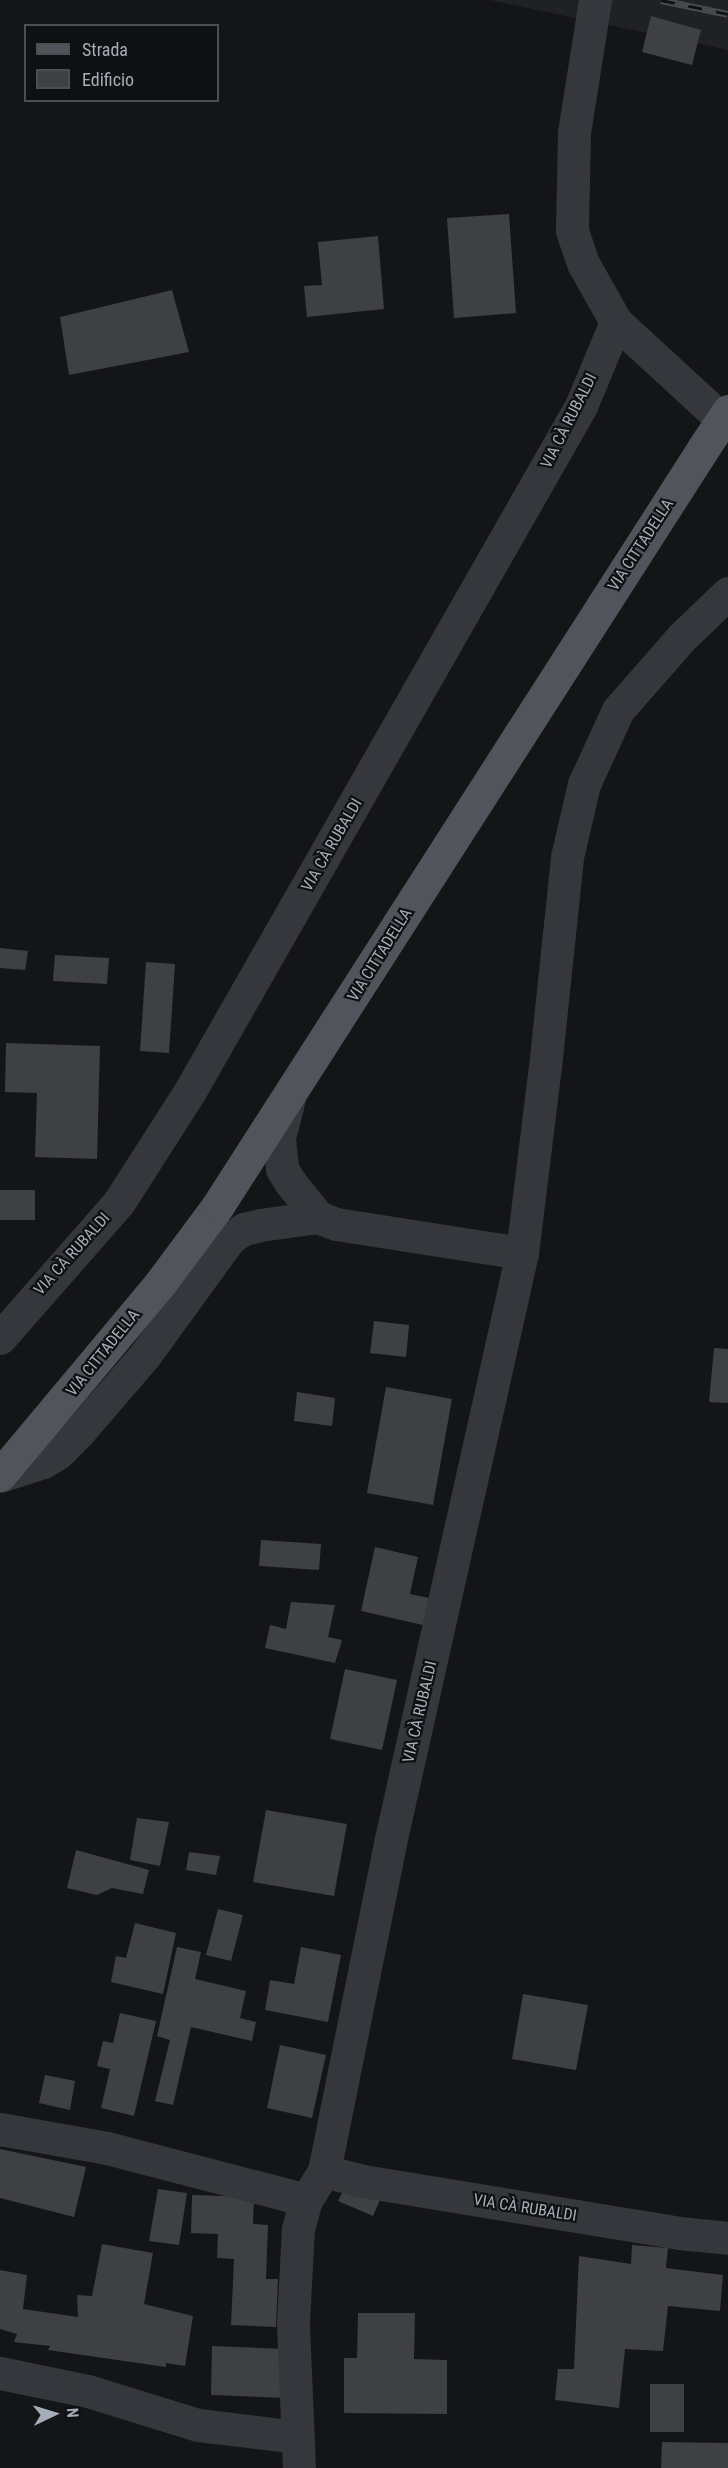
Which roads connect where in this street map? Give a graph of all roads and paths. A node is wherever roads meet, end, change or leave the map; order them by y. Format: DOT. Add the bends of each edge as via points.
graph roads {
  1 [pos="595,0"];
  2 [pos="616,322"];
  3 [pos="728,411"];
  4 [pos="717,435"];
  5 [pos="728,593"];
  6 [pos="289,1097"];
  7 [pos="318,1217"];
  8 [pos="522,1253"];
  9 [pos="0,1338"];
  10 [pos="0,1476"];
  11 [pos="0,2129"];
  12 [pos="324,2171"];
  13 [pos="306,2200"];
  14 [pos="728,2238"];
  15 [pos="0,2373"];
  16 [pos="298,2452"];
  1 -- 2 [label="street" via="573,133 572,231 584,265"];
  2 -- 4 [label="street"];
  2 -- 9 [label="street, VIA CÀ RUBALDI" via="581,406 190,1091 119,1202"];
  3 -- 4 [label="main road, VIA CITTADELLA, bridge"];
  4 -- 6 [label="main road, VIA CITTADELLA"];
  5 -- 8 [label="street, VIA CÀ RUBALDI" via="682,637 618,710 584,784 567,857"];
  6 -- 7 [label="street" via="279,1138 282,1169"];
  6 -- 10 [label="main road, VIA CITTADELLA" via="217,1207 159,1285"];
  7 -- 8 [label="street" via="336,1224"];
  7 -- 10 [label="street" via="237,1232 219,1251 145,1355 78,1433 44,1462"];
  8 -- 12 [label="street, VIA CÀ RUBALDI" via="390,1842"];
  11 -- 13 [label="street" via="107,2148"];
  12 -- 13 [label="street, VIA CÀ RUBALDI"];
  12 -- 14 [label="street, VIA CÀ RUBALDI" via="363,2181"];
  13 -- 16 [label="street, VIA CÀ RUBALDI" via="298,2229 292,2323"];
  15 -- 16 [label="street, VIA CÀ RUBALDI" via="88,2391"];
}
